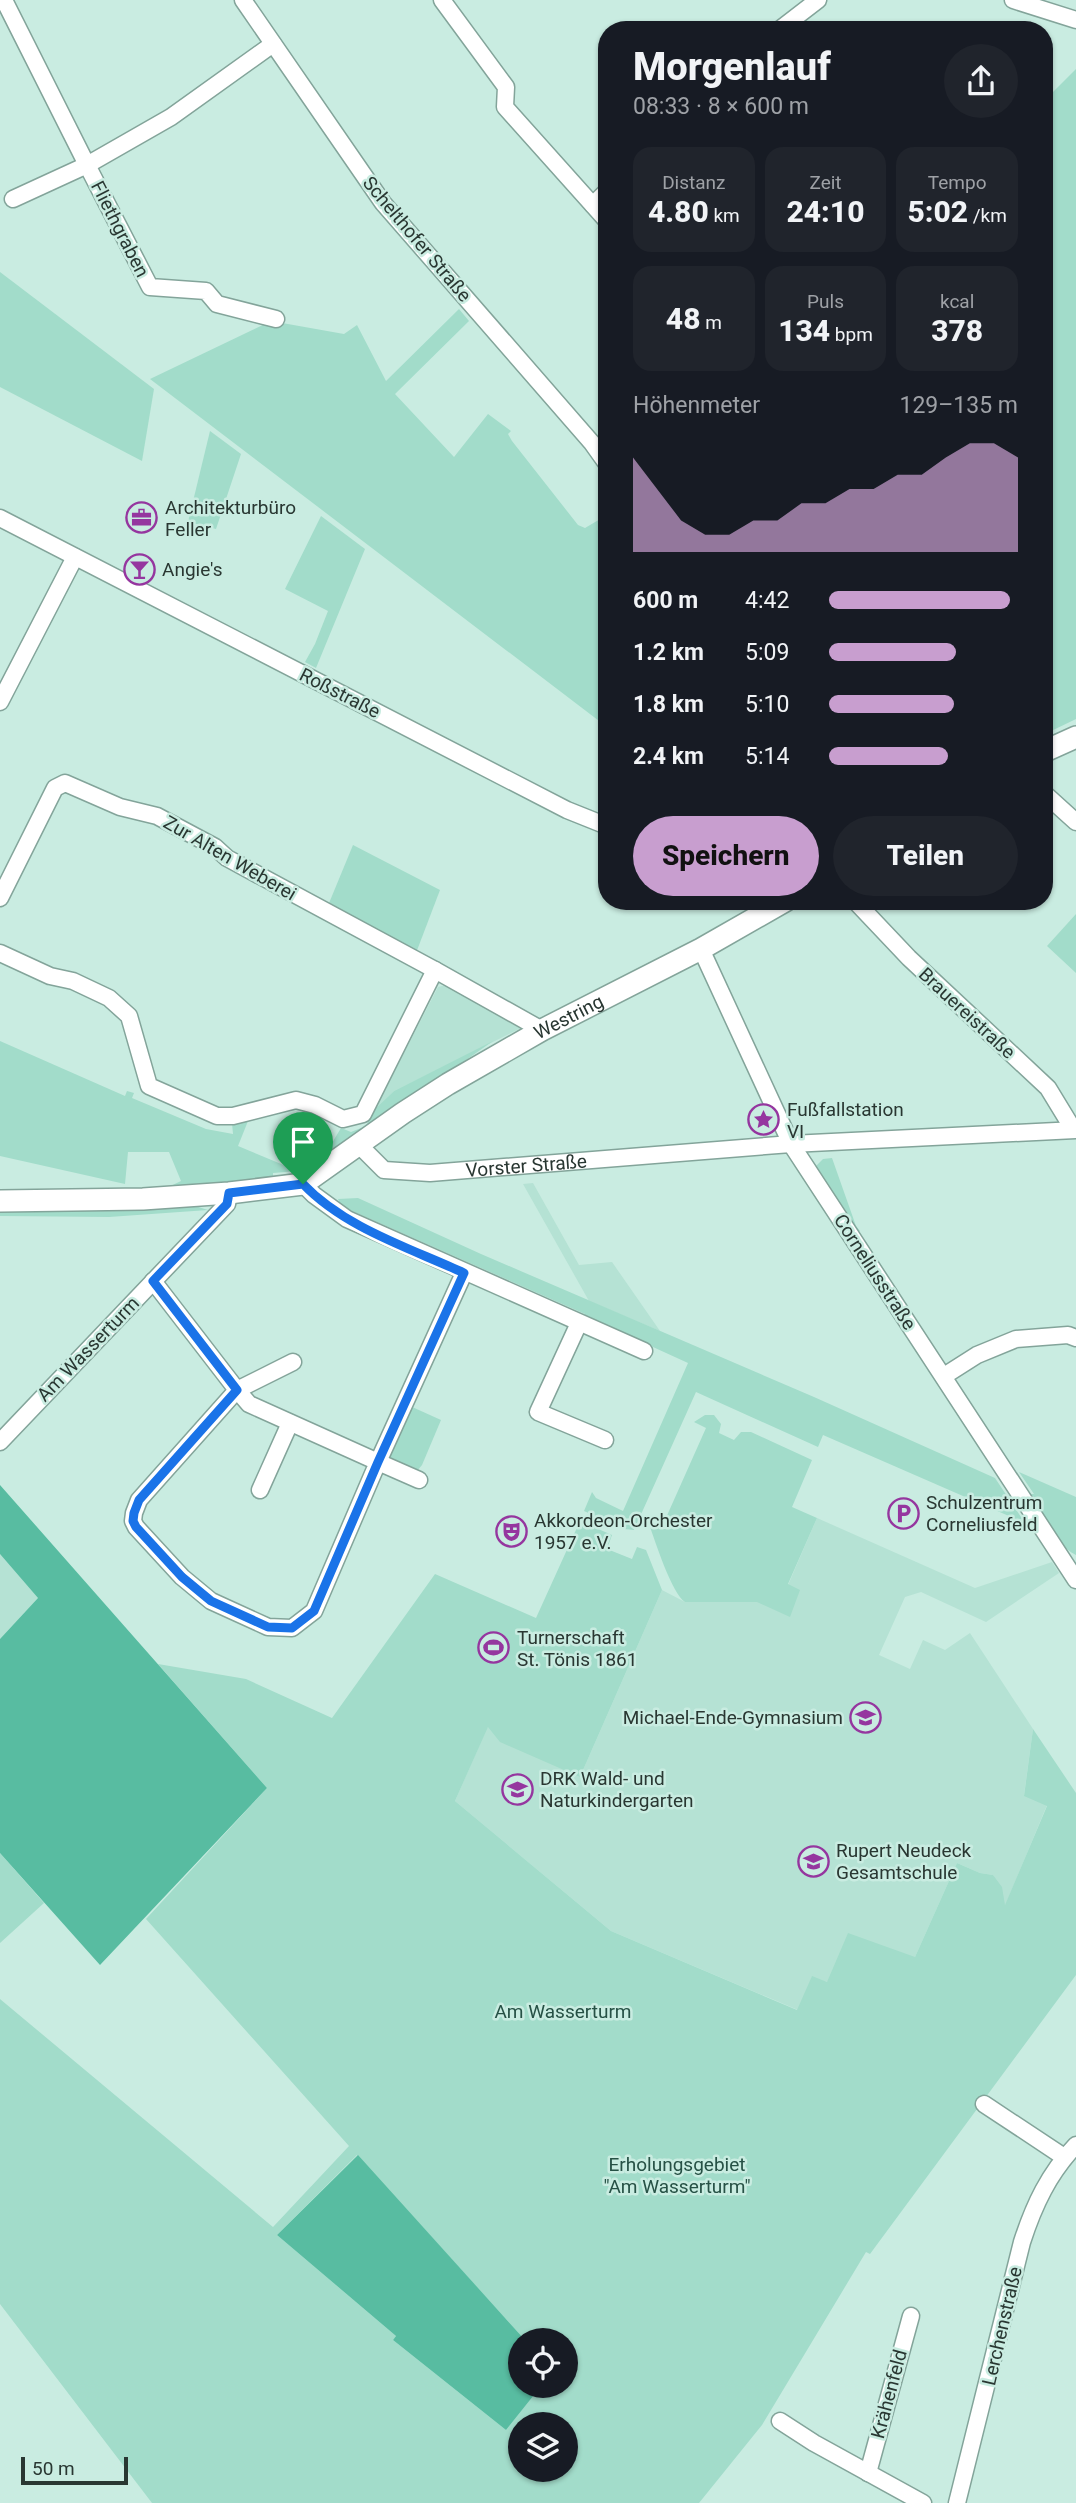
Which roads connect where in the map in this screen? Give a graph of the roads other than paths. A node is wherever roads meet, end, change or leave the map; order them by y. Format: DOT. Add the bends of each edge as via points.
graph roads {
  1 [pos="4,0"];
  2 [pos="243,0"];
  3 [pos="442,0"];
  4 [pos="818,0"];
  5 [pos="1013,0"];
  6 [pos="1076,20"];
  7 [pos="791,21"];
  8 [pos="273,44"];
  9 [pos="86,164"];
  10 [pos="13,199"];
  11 [pos="598,200"];
  12 [pos="593,205"];
  13 [pos="598,210"];
  14 [pos="276,319"];
  15 [pos="598,450"];
  16 [pos="0,518"];
  17 [pos="75,557"];
  18 [pos="0,702"];
  19 [pos="1076,737"];
  20 [pos="1053,747"];
  21 [pos="1053,801"];
  22 [pos="598,822"];
  23 [pos="1076,822"];
  24 [pos="0,898"];
  25 [pos="769,910"];
  26 [pos="864,910"];
  27 [pos="701,948"];
  28 [pos="0,953"];
  29 [pos="435,970"];
  30 [pos="542,1030"];
  31 [pos="1075,1129"];
  32 [pos="791,1144"];
  33 [pos="359,1145"];
  34 [pos="303,1184"];
  35 [pos="229,1193"];
  36 [pos="0,1200"];
  37 [pos="464,1273"];
  38 [pos="153,1281"];
  39 [pos="579,1323"];
  40 [pos="1076,1338"];
  41 [pos="644,1351"];
  42 [pos="293,1362"];
  43 [pos="944,1376"];
  44 [pos="237,1390"];
  45 [pos="290,1423"];
  46 [pos="605,1440"];
  47 [pos="0,1441"];
  48 [pos="378,1462"];
  49 [pos="419,1480"];
  50 [pos="260,1490"];
  51 [pos="1076,1580"];
  52 [pos="984,2104"];
  53 [pos="1076,2145"];
  54 [pos="1064,2157"];
  55 [pos="911,2316"];
  56 [pos="780,2421"];
  57 [pos="868,2473"];
  58 [pos="923,2503"];
  59 [pos="957,2503"];
  1 -- 9 [label="street, Fliethgraben"];
  2 -- 8 [label="street, Schelthofer Straße"];
  3 -- 12 [label="street" via="506,87 505,107"];
  4 -- 7 [label="street"];
  5 -- 6 [label="street"];
  8 -- 9 [label="street, Fliethgraben" via="171,117"];
  8 -- 15 [label="street, Schelthofer Straße" via="383,204"];
  9 -- 10 [label="street, Fliethgraben"];
  9 -- 14 [label="street, Fliethgraben" via="150,287 206,291 216,304"];
  11 -- 12 [label="street"];
  12 -- 13 [label="street"];
  16 -- 17 [label="street, Roßstraße"];
  17 -- 18 [label="street"];
  17 -- 22 [label="street, Roßstraße"];
  19 -- 20 [label="street"];
  21 -- 23 [label="street"];
  24 -- 29 [label="street, Zur Alten Weberei" via="55,788 65,783 120,807 157,816"];
  25 -- 27 [label="street, Westring"];
  26 -- 31 [label="street, Brauereistraße" via="1048,1088"];
  27 -- 30 [label="street, Westring"];
  27 -- 32 [label="street, Corneliusstraße"];
  28 -- 29 [label="street" via="110,998 129,1016 149,1086 217,1115 233,1116 296,1100 343,1119 363,1114"];
  29 -- 30 [label="street, Zur Alten Weberei"];
  30 -- 33 [label="street, Westring" via="408,1109"];
  31 -- 32 [label="street, Vorster Straße"];
  32 -- 33 [label="street, Vorster Straße" via="430,1173 384,1170"];
  32 -- 43 [label="street, Corneliusstraße"];
  33 -- 34 [label="street"];
  34 -- 35 [label="street"];
  34 -- 37 [label="street" via="347,1219"];
  35 -- 36 [label="street"];
  35 -- 38 [label="street, Am Wasserturm" via="227,1204"];
  37 -- 39 [label="street"];
  37 -- 48 [label="street"];
  38 -- 44 [label="street"];
  38 -- 47 [label="street, Am Wasserturm"];
  39 -- 41 [label="street"];
  39 -- 46 [label="street" via="538,1412"];
  40 -- 43 [label="street" via="1016,1339 977,1355"];
  42 -- 44 [label="street"];
  43 -- 51 [label="street, Corneliusstraße"];
  44 -- 45 [label="street" via="249,1404"];
  44 -- 48 [label="street" via="135,1506 133,1521 182,1577 211,1601 268,1627 292,1628 314,1611"];
  45 -- 48 [label="street"];
  45 -- 50 [label="street"];
  48 -- 49 [label="street"];
  52 -- 54 [label="street"];
  53 -- 54 [label="street, Lerchenstraße"];
  54 -- 59 [label="street, Lerchenstraße" via="1033,2210 1022,2242"];
  55 -- 57 [label="street, Krähenfeld"];
  56 -- 57 [label="street"];
  57 -- 58 [label="street"];
}
